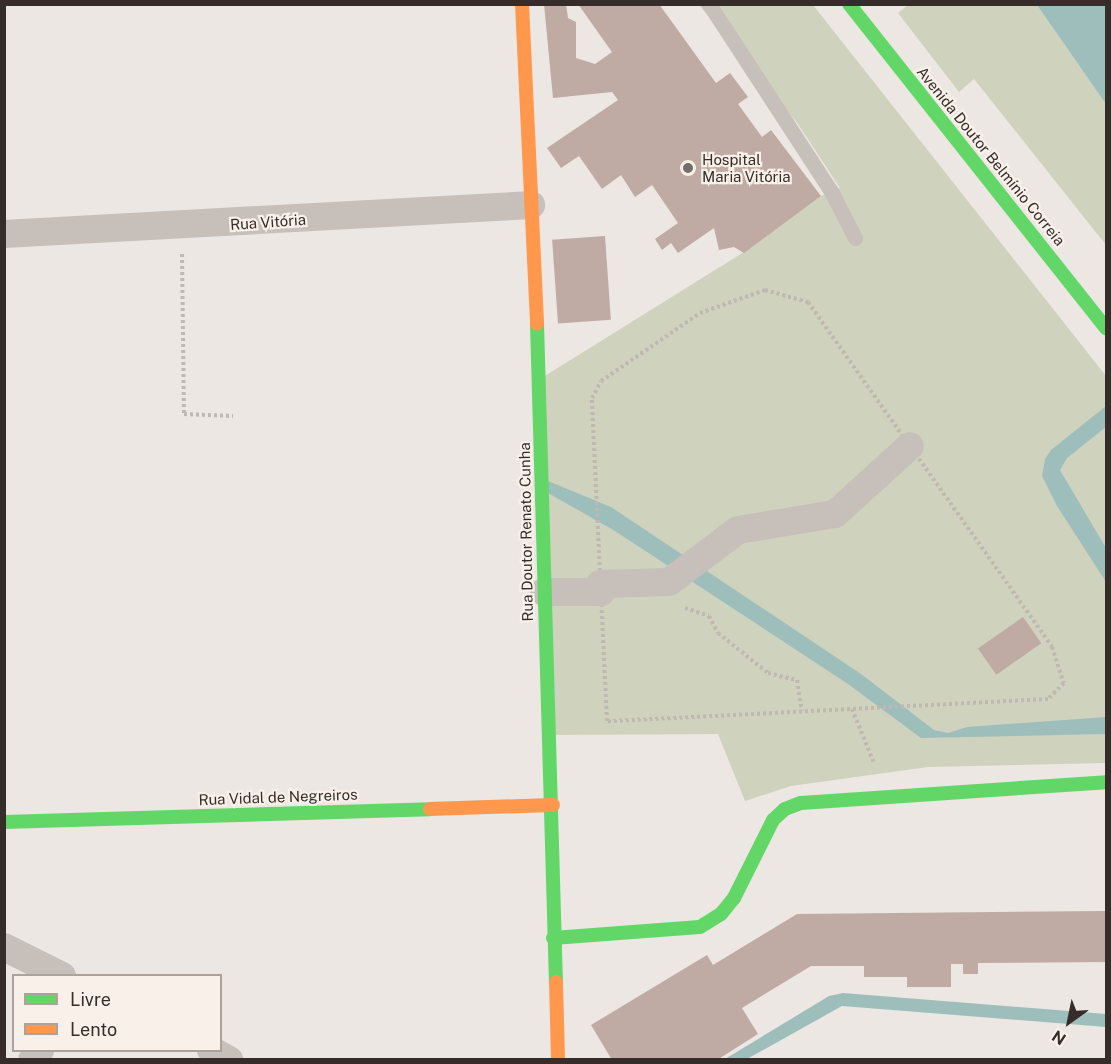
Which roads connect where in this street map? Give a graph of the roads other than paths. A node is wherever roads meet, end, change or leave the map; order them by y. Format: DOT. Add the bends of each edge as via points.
graph roads {
  1 [pos="522,4"];
  2 [pos="709,4"];
  3 [pos="849,4"];
  4 [pos="531,205"];
  5 [pos="4,234"];
  6 [pos="855,238"];
  7 [pos="1107,328"];
  8 [pos="910,447"];
  9 [pos="544,592"];
  10 [pos="1107,782"];
  11 [pos="553,805"];
  12 [pos="4,822"];
  13 [pos="554,938"];
  14 [pos="4,947"];
  15 [pos="60,974"];
  16 [pos="215,1052"];
  17 [pos="229,1059"];
  18 [pos="558,1059"];
  1 -- 4 [label="street, Rua Doutor Renato Cunha"];
  2 -- 6 [label="lane" via="831,191"];
  3 -- 7 [label="street, Avenida Doutor Belmínio Correia"];
  4 -- 5 [label="street, Rua Vitória"];
  4 -- 9 [label="street, Rua Doutor Renato Cunha"];
  8 -- 9 [label="street" via="835,514 738,530 698,557 675,593"];
  9 -- 11 [label="street, Rua Doutor Renato Cunha"];
  10 -- 13 [label="street" via="819,799 785,809 773,820 734,898 721,914 700,927"];
  11 -- 12 [label="street, Rua Vidal de Negreiros"];
  11 -- 13 [label="street, Rua Doutor Renato Cunha"];
  13 -- 18 [label="street, Rua Doutor Renato Cunha"];
  14 -- 15 [label="street"];
  16 -- 17 [label="street"];
}
